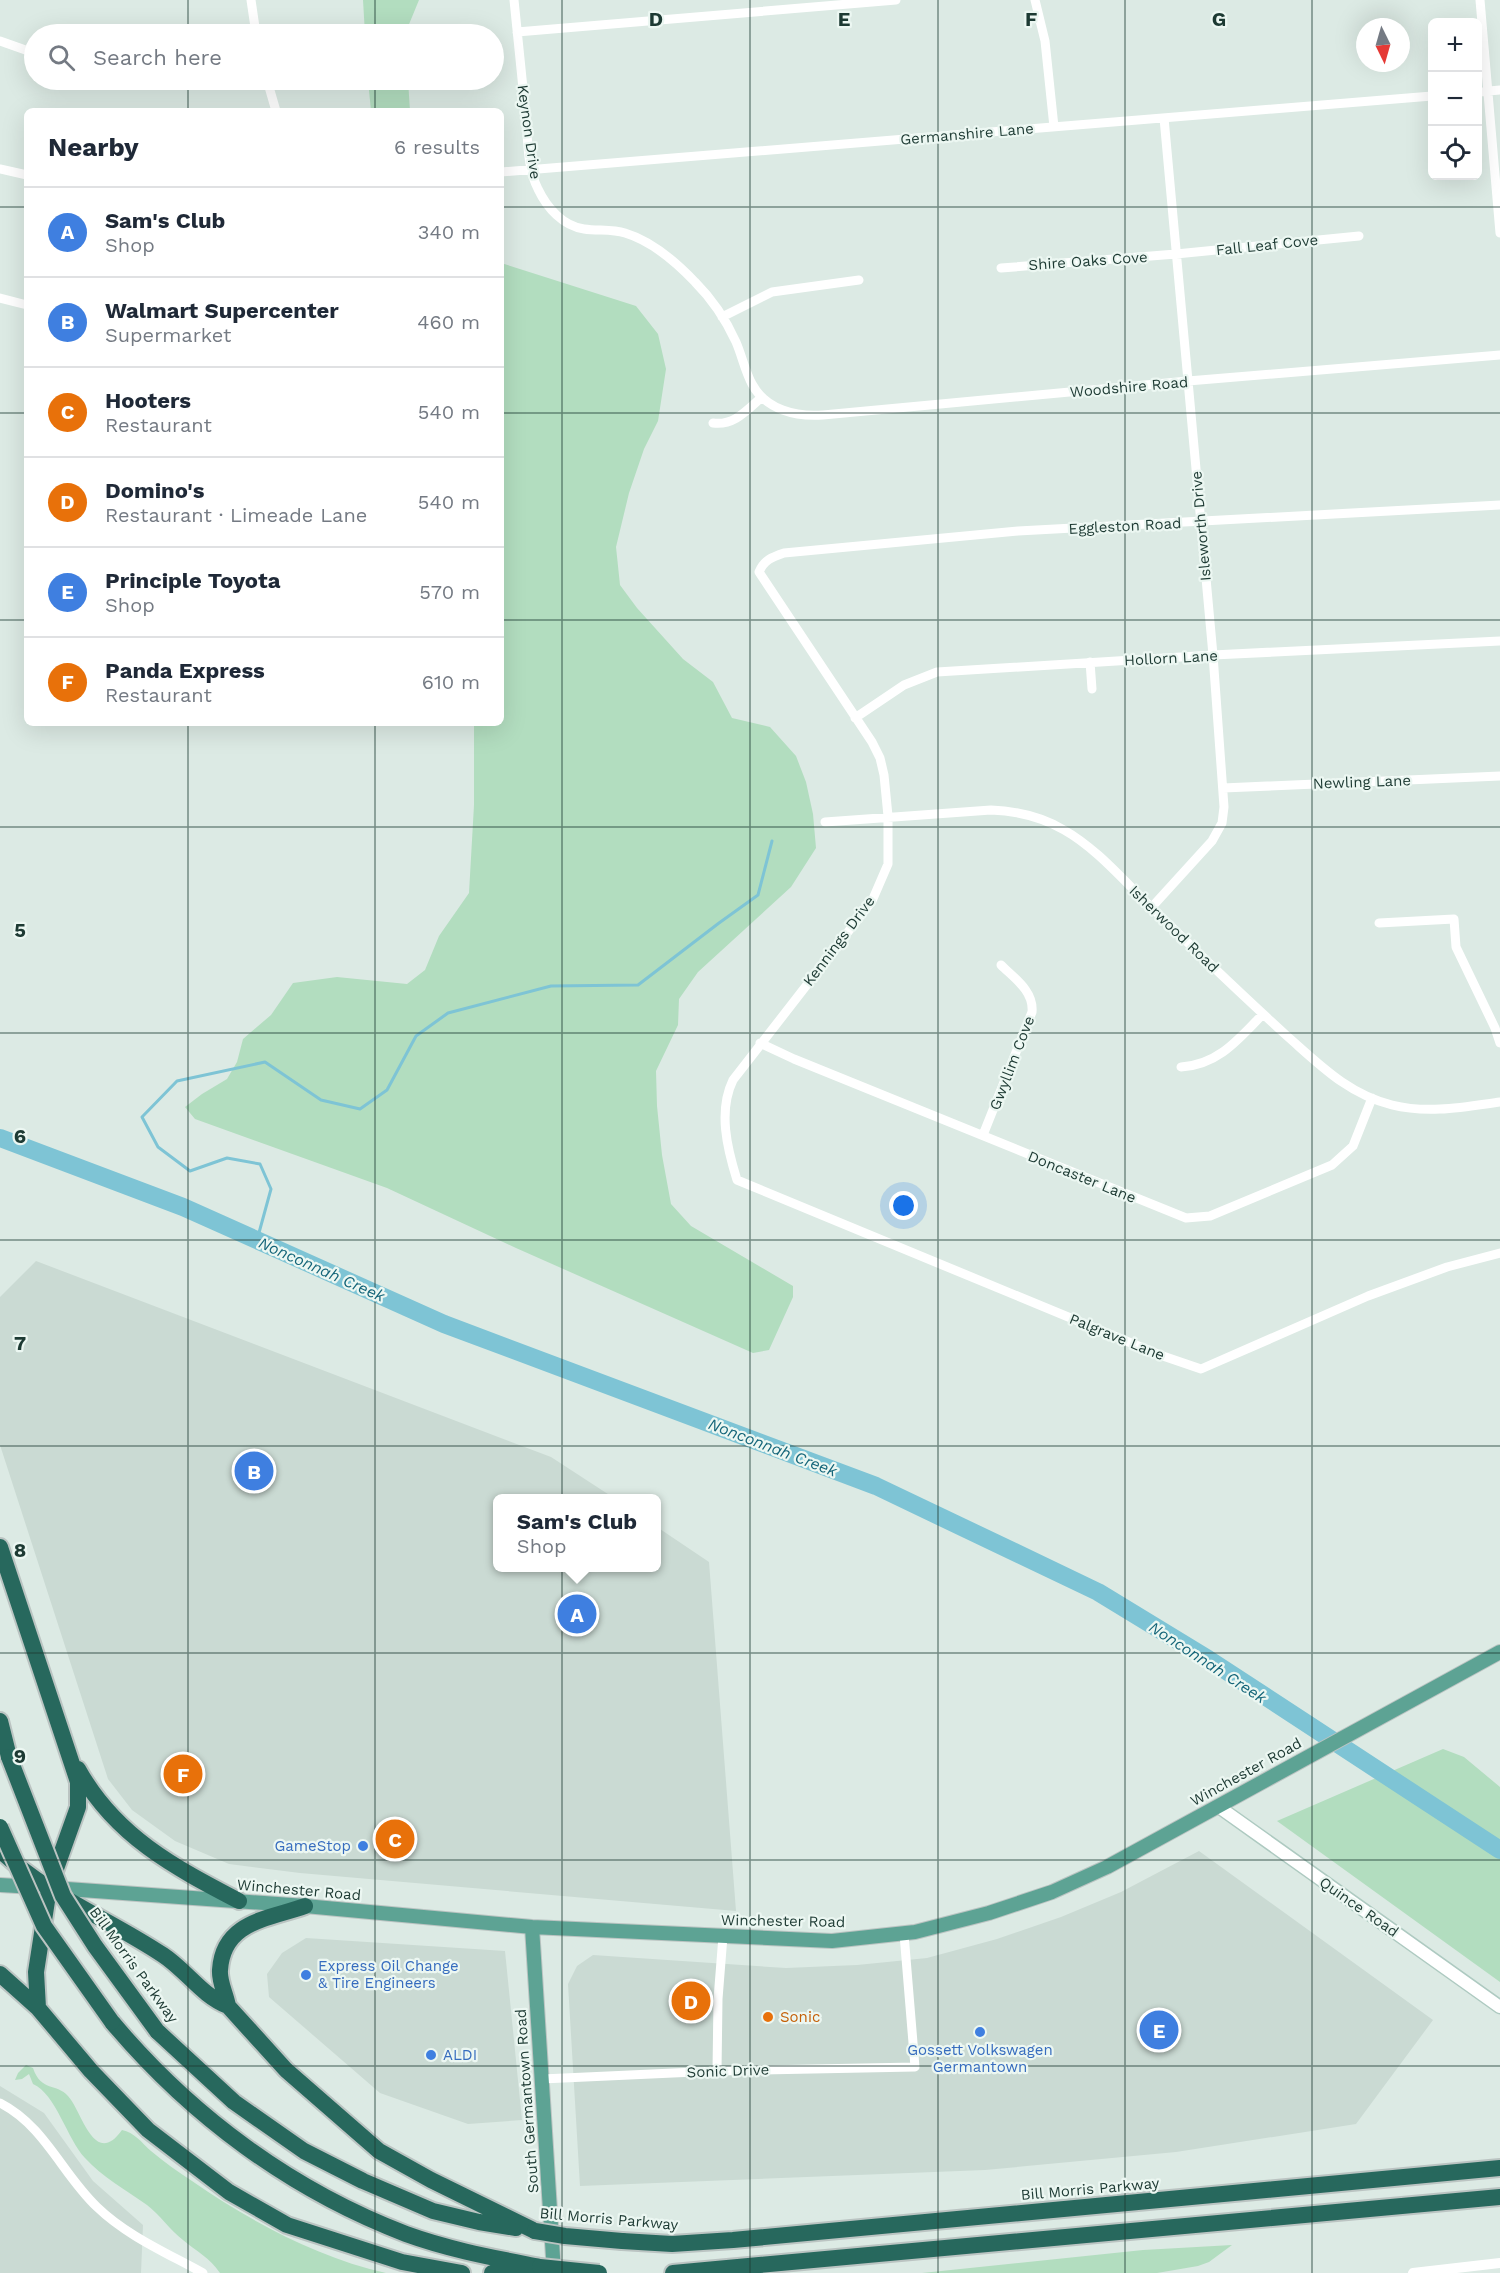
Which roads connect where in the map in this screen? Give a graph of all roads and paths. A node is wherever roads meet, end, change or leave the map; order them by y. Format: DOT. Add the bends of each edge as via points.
graph roads {
  1 [pos="251,0"];
  2 [pos="514,0"];
  3 [pos="896,0"];
  4 [pos="1035,0"];
  5 [pos="1480,0"];
  6 [pos="803,4"];
  7 [pos="255,24"];
  8 [pos="517,32"];
  9 [pos="0,41"];
  10 [pos="24,49"];
  11 [pos="270,90"];
  12 [pos="1500,90"];
  13 [pos="1483,92"];
  14 [pos="1428,96"];
  15 [pos="275,108"];
  16 [pos="1164,118"];
  17 [pos="1054,127"];
  18 [pos="0,169"];
  19 [pos="531,170"];
  20 [pos="504,172"];
  21 [pos="24,174"];
  22 [pos="1500,224"];
  23 [pos="1500,233"];
  24 [pos="1359,236"];
  25 [pos="1176,254"];
  26 [pos="1001,268"];
  27 [pos="859,280"];
  28 [pos="0,298"];
  29 [pos="24,303"];
  30 [pos="722,317"];
  31 [pos="1500,355"];
  32 [pos="1188,381"];
  33 [pos="762,397"];
  34 [pos="713,423"];
  35 [pos="1500,505"];
  36 [pos="1201,522"];
  37 [pos="759,572"];
  38 [pos="1500,641"];
  39 [pos="1213,655"];
  40 [pos="1090,662"];
  41 [pos="1092,689"];
  42 [pos="855,718"];
  43 [pos="1500,776"];
  44 [pos="1223,788"];
  45 [pos="888,816"];
  46 [pos="825,822"];
  47 [pos="1151,908"];
  48 [pos="1379,923"];
  49 [pos="1001,965"];
  50 [pos="1263,1014"];
  51 [pos="760,1043"];
  52 [pos="1500,1043"];
  53 [pos="1181,1067"];
  54 [pos="1372,1098"];
  55 [pos="1500,1102"];
  56 [pos="983,1136"];
  57 [pos="737,1180"];
  58 [pos="1500,1253"];
  59 [pos="0,1547"];
  60 [pos="1500,1652"];
  61 [pos="0,1721"];
  62 [pos="65,1746"];
  63 [pos="1219,1807"];
  64 [pos="0,1827"];
  65 [pos="0,1850"];
  66 [pos="0,1885"];
  67 [pos="49,1888"];
  68 [pos="239,1901"];
  69 [pos="305,1906"];
  70 [pos="532,1927"];
  71 [pos="904,1934"];
  72 [pos="723,1936"];
  73 [pos="0,1974"];
  74 [pos="228,2006"];
  75 [pos="1500,2007"];
  76 [pos="38,2008"];
  77 [pos="717,2071"];
  78 [pos="542,2079"];
  79 [pos="0,2103"];
  80 [pos="1500,2168"];
  81 [pos="1500,2197"];
  82 [pos="535,2231"];
  83 [pos="1500,2263"];
  84 [pos="547,2270"];
  85 [pos="203,2273"];
  86 [pos="462,2273"];
  87 [pos="492,2273"];
  88 [pos="599,2273"];
  89 [pos="673,2273"];
  90 [pos="1413,2273"];
  1 -- 7 [label="street"];
  2 -- 8 [label="street, Keynon Drive"];
  3 -- 6 [label="street"];
  4 -- 17 [label="street" via="1046,49"];
  5 -- 13 [label="street"];
  6 -- 8 [label="street"];
  8 -- 19 [label="street, Keynon Drive"];
  9 -- 10 [label="street"];
  11 -- 15 [label="street"];
  12 -- 13 [label="street"];
  13 -- 22 [label="street"];
  14 -- 16 [label="street, Germanshire Lane"];
  16 -- 17 [label="street, Germanshire Lane"];
  16 -- 25 [label="street, Isleworth Drive"];
  17 -- 19 [label="street, Germanshire Lane"];
  18 -- 21 [label="street"];
  19 -- 20 [label="street, Germanshire Lane"];
  19 -- 30 [label="street, Keynon Drive" via="542,197 564,221 584,229 625,233 659,250 702,288"];
  22 -- 23 [label="street"];
  24 -- 25 [label="street, Fall Leaf Cove"];
  25 -- 26 [label="street, Shire Oaks Cove"];
  25 -- 32 [label="street, Isleworth Drive"];
  27 -- 30 [label="street" via="772,292"];
  28 -- 29 [label="street"];
  30 -- 33 [label="street, Keynon Drive" via="750,381"];
  31 -- 32 [label="street, Woodshire Road"];
  32 -- 33 [label="street, Woodshire Road" via="815,416 783,411"];
  32 -- 36 [label="street, Isleworth Drive"];
  33 -- 34 [label="street" via="734,420"];
  35 -- 36 [label="street, Eggleston Road"];
  36 -- 37 [label="street, Eggleston Road" via="1018,531 784,553 762,564"];
  36 -- 39 [label="street, Isleworth Drive"];
  37 -- 42 [label="street, Kennings Drive"];
  38 -- 39 [label="street, Hollorn Lane"];
  39 -- 40 [label="street, Hollorn Lane"];
  39 -- 44 [label="street, Isleworth Drive"];
  40 -- 41 [label="street"];
  40 -- 42 [label="street, Hollorn Lane" via="937,672 904,685"];
  42 -- 45 [label="street, Kennings Drive" via="880,758"];
  43 -- 44 [label="street, Newling Lane"];
  44 -- 47 [label="street, Isleworth Drive" via="1223,815 1218,832"];
  45 -- 46 [label="street, Isherwood Road"];
  45 -- 47 [label="street, Isherwood Road" via="991,810 1040,819 1072,834"];
  45 -- 51 [label="street, Kennings Drive" via="888,864 872,901"];
  47 -- 50 [label="street, Isherwood Road"];
  48 -- 52 [label="street" via="1454,919 1456,947"];
  49 -- 56 [label="street, Gwyllim Cove" via="1033,1003"];
  50 -- 53 [label="street" via="1216,1057"];
  50 -- 54 [label="street, Isherwood Road" via="1330,1076"];
  51 -- 56 [label="street, Doncaster Lane"];
  51 -- 57 [label="street, Kennings Drive" via="727,1095 726,1126"];
  54 -- 55 [label="street, Isherwood Road" via="1400,1107 1426,1109"];
  54 -- 56 [label="street, Doncaster Lane" via="1353,1146 1339,1161 1198,1219 1166,1211"];
  57 -- 58 [label="street, Palgrave Lane" via="1160,1355 1201,1368 1368,1296"];
  59 -- 62 [label="highway"];
  60 -- 63 [label="main road, Winchester Road"];
  61 -- 82 [label="highway, Bill Morris Parkway, bridge" via="9,1756 63,1896 94,1946 157,2031 234,2102 304,2151 433,2211"];
  62 -- 67 [label="highway" via="78,1782 78,1808"];
  62 -- 68 [label="highway" via="87,1786 136,1838 172,1866"];
  63 -- 71 [label="main road, Winchester Road" via="1052,1892 989,1913"];
  63 -- 75 [label="main road, Quince Road"];
  64 -- 84 [label="highway, bridge" via="44,1926 112,2022 139,2055 231,2137 291,2179 406,2234"];
  65 -- 67 [label="highway"];
  66 -- 67 [label="main road, Winchester Road"];
  67 -- 68 [label="main road, Winchester Road"];
  67 -- 74 [label="highway" via="165,1956"];
  67 -- 76 [label="highway" via="36,1972"];
  68 -- 69 [label="main road, Winchester Road"];
  69 -- 70 [label="main road, Winchester Road"];
  69 -- 74 [label="highway" via="256,1920 235,1932 219,1971"];
  70 -- 72 [label="main road, Winchester Road"];
  70 -- 78 [label="main road, South Germantown Road"];
  71 -- 72 [label="main road, Winchester Road" via="832,1941"];
  71 -- 77 [label="street, Sonic Drive" via="915,2067"];
  72 -- 77 [label="street"];
  73 -- 76 [label="highway"];
  74 -- 82 [label="highway" via="286,2070 379,2151"];
  76 -- 86 [label="highway" via="141,2123 229,2192 287,2224 402,2262"];
  77 -- 78 [label="street, Sonic Drive"];
  78 -- 84 [label="main road, South Germantown Road"];
  79 -- 85 [label="street" via="34,2128 106,2216 142,2241"];
  80 -- 82 [label="highway, Bill Morris Parkway, bridge" via="672,2244"];
  81 -- 89 [label="highway"];
  83 -- 90 [label="street"];
  84 -- 87 [label="highway"];
  84 -- 88 [label="highway, bridge"];
}
